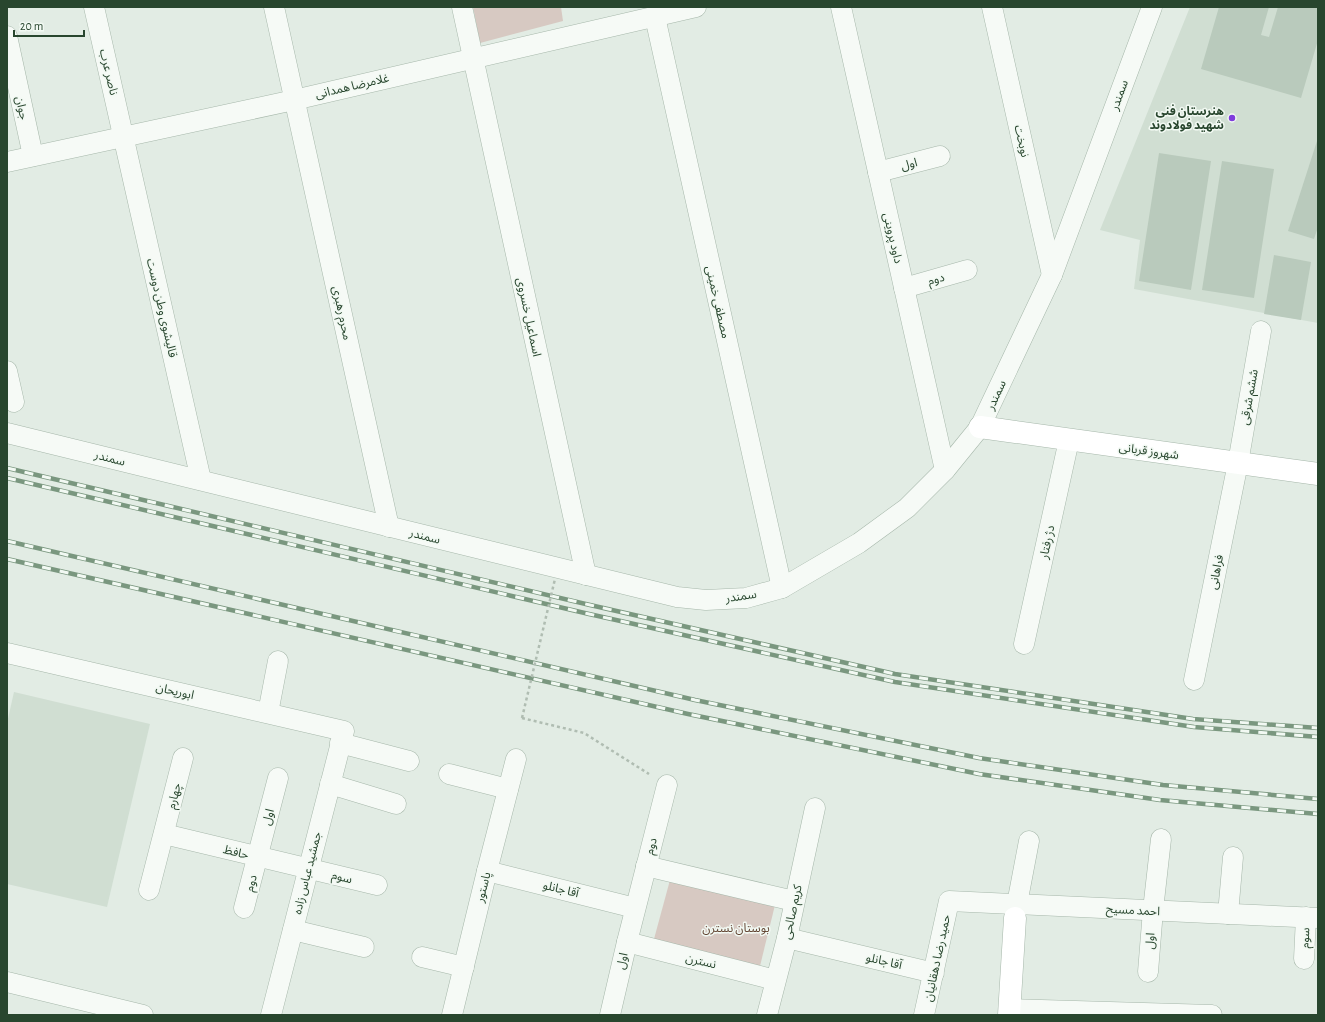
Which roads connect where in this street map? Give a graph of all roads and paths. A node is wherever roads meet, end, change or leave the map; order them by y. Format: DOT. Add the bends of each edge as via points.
graph roads {
  1 [pos="94,7"];
  2 [pos="274,7"];
  3 [pos="462,7"];
  4 [pos="696,7"];
  5 [pos="841,7"];
  6 [pos="992,7"];
  7 [pos="1152,7"];
  8 [pos="655,17"];
  9 [pos="7,36"];
  10 [pos="473,58"];
  11 [pos="294,100"];
  12 [pos="124,137"];
  13 [pos="33,156"];
  14 [pos="940,156"];
  15 [pos="7,162"];
  16 [pos="878,172"];
  17 [pos="967,270"];
  18 [pos="1052,275"];
  19 [pos="904,288"];
  20 [pos="1261,331"];
  21 [pos="7,371"];
  22 [pos="14,402"];
  23 [pos="980,427"];
  24 [pos="7,433"];
  25 [pos="1069,440"];
  26 [pos="1238,463"];
  27 [pos="945,470"];
  28 [pos="1318,474"];
  29 [pos="201,480"];
  30 [pos="389,527"];
  31 [pos="586,575"];
  32 [pos="555,579"];
  33 [pos="782,588"];
  34 [pos="1024,644"];
  35 [pos="7,653"];
  36 [pos="278,660"];
  37 [pos="1194,680"];
  38 [pos="268,713"];
  39 [pos="342,737"];
  40 [pos="183,758"];
  41 [pos="516,759"];
  42 [pos="409,760"];
  43 [pos="449,774"];
  44 [pos="278,778"];
  45 [pos="330,784"];
  46 [pos="666,785"];
  47 [pos="508,789"];
  48 [pos="396,804"];
  49 [pos="815,808"];
  50 [pos="164,834"];
  51 [pos="1161,839"];
  52 [pos="1029,841"];
  53 [pos="258,857"];
  54 [pos="1233,857"];
  55 [pos="646,866"];
  56 [pos="308,869"];
  57 [pos="487,870"];
  58 [pos="377,885"];
  59 [pos="149,890"];
  60 [pos="794,901"];
  61 [pos="949,901"];
  62 [pos="244,908"];
  63 [pos="635,908"];
  64 [pos="1153,910"];
  65 [pos="1016,911"];
  66 [pos="1228,914"];
  67 [pos="1312,918"];
  68 [pos="293,930"];
  69 [pos="787,938"];
  70 [pos="627,942"];
  71 [pos="364,947"];
  72 [pos="422,957"];
  73 [pos="1304,959"];
  74 [pos="464,967"];
  75 [pos="1148,972"];
  76 [pos="934,973"];
  77 [pos="775,980"];
  78 [pos="7,982"];
  79 [pos="73,1007"];
  80 [pos="1009,1012"];
  81 [pos="143,1015"];
  82 [pos="272,1015"];
  83 [pos="452,1015"];
  84 [pos="610,1015"];
  85 [pos="767,1015"];
  86 [pos="924,1015"];
  87 [pos="1212,1015"];
  1 -- 12 [label="street, ناصر عرب"];
  2 -- 11 [label="street, محرم رهبری"];
  3 -- 10 [label="street, اسماعیل خسروی"];
  4 -- 8 [label="street, غلامرضا همدانی"];
  5 -- 16 [label="street, داود پروینی"];
  6 -- 18 [label="street, نوبخت"];
  7 -- 18 [label="street, سمندر"];
  8 -- 10 [label="street, غلامرضا همدانی"];
  8 -- 33 [label="street, مصطفی خمینی"];
  9 -- 13 [label="street, جوان"];
  10 -- 11 [label="street, غلامرضا همدانی"];
  10 -- 31 [label="street, اسماعیل خسروی"];
  11 -- 12 [label="street, غلامرضا همدانی"];
  11 -- 30 [label="street, محرم رهبری"];
  12 -- 13 [label="street, غلامرضا همدانی"];
  12 -- 29 [label="street, قالیشوی وطن دوست"];
  13 -- 15 [label="street, غلامرضا همدانی"];
  14 -- 16 [label="street, اول"];
  16 -- 19 [label="street, داود پروینی"];
  17 -- 19 [label="street, دوم"];
  18 -- 23 [label="street, سمندر"];
  19 -- 27 [label="street, داود پروینی"];
  20 -- 26 [label="street, ششم شرقی"];
  21 -- 22 [label="street"];
  23 -- 25 [label="street, شهروز قربانی"];
  23 -- 27 [label="street, سمندر"];
  24 -- 29 [label="street, سمندر"];
  25 -- 26 [label="street, شهروز قربانی"];
  25 -- 34 [label="street, دژ رفتار"];
  26 -- 28 [label="street, شهروز قربانی"];
  26 -- 37 [label="street, فراهانی"];
  27 -- 33 [label="street, سمندر" via="907,508 859,543"];
  29 -- 30 [label="street, سمندر"];
  30 -- 31 [label="street, سمندر"];
  31 -- 33 [label="street, سمندر" via="677,597 706,600 746,598"];
  32 -- 46 [label="path, bridge" via="522,718 584,733"];
  35 -- 38 [label="street, ابوریحان"];
  36 -- 38 [label="street"];
  38 -- 39 [label="street, ابوریحان"];
  39 -- 42 [label="street"];
  39 -- 45 [label="street, جمشید عباس زاده"];
  40 -- 50 [label="street, چهارم"];
  41 -- 47 [label="street, پاستور"];
  43 -- 47 [label="street"];
  44 -- 53 [label="street, اول"];
  45 -- 48 [label="street"];
  45 -- 56 [label="street, جمشید عباس زاده"];
  46 -- 55 [label="street, دوم"];
  47 -- 57 [label="street, پاستور"];
  49 -- 60 [label="street, کریم صالحی"];
  50 -- 53 [label="street, حافظ"];
  50 -- 59 [label="street"];
  51 -- 64 [label="street, اول"];
  52 -- 65 [label="street"];
  53 -- 56 [label="street, حافظ"];
  53 -- 62 [label="street, دوم"];
  54 -- 66 [label="street"];
  55 -- 60 [label="street"];
  55 -- 63 [label="street, دوم"];
  56 -- 58 [label="street, سوم"];
  56 -- 68 [label="street, جمشید عباس زاده"];
  57 -- 63 [label="street, آقا جانلو"];
  57 -- 74 [label="street, پاستور"];
  60 -- 69 [label="street, کریم صالحی"];
  61 -- 65 [label="street, احمد مسیح"];
  61 -- 76 [label="street, حمید رضا دهقانیان"];
  63 -- 70 [label="street, اول"];
  64 -- 65 [label="street, احمد مسیح"];
  64 -- 66 [label="street, احمد مسیح"];
  64 -- 75 [label="street, اول"];
  65 -- 80 [label="street"];
  66 -- 67 [label="street, احمد مسیح"];
  67 -- 73 [label="street, سوم"];
  68 -- 71 [label="street"];
  68 -- 82 [label="street, جمشید عباس زاده"];
  69 -- 76 [label="street, آقا جانلو"];
  69 -- 77 [label="street, کریم صالحی"];
  70 -- 77 [label="street, نسترن"];
  70 -- 84 [label="street, اول"];
  72 -- 74 [label="street"];
  74 -- 83 [label="street, پاستور"];
  76 -- 86 [label="street, حمید رضا دهقانیان"];
  77 -- 85 [label="street, کریم صالحی"];
  78 -- 79 [label="street"];
  79 -- 81 [label="street"];
  80 -- 87 [label="street"];
}
